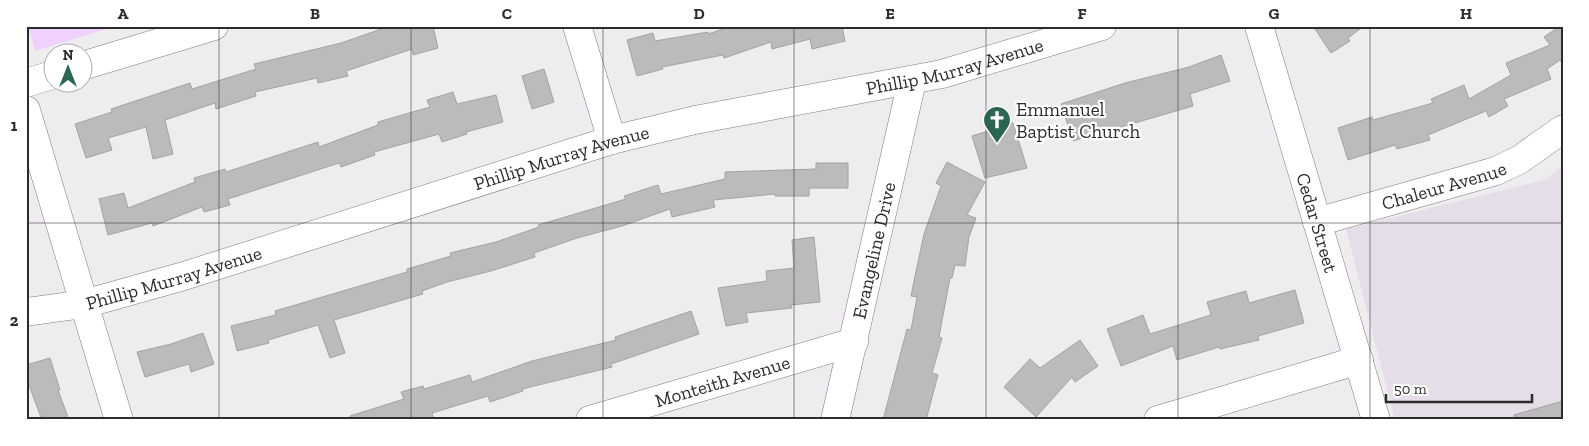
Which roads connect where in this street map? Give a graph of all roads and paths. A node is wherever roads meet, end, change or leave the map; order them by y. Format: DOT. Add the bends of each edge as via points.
graph roads {
  1 [pos="214,26"];
  2 [pos="577,26"];
  3 [pos="1102,26"];
  4 [pos="1259,26"];
  5 [pos="92,63"];
  6 [pos="42,78"];
  7 [pos="912,81"];
  8 [pos="26,83"];
  9 [pos="26,110"];
  10 [pos="1563,129"];
  11 [pos="612,140"];
  12 [pos="1317,222"];
  13 [pos="84,304"];
  14 [pos="26,312"];
  15 [pos="854,342"];
  16 [pos="1358,360"];
  17 [pos="119,420"];
  18 [pos="590,420"];
  19 [pos="835,420"];
  20 [pos="1158,420"];
  21 [pos="1376,420"];
  1 -- 5 [label="street"];
  2 -- 11 [label="street"];
  3 -- 7 [label="street, Phillip Murray Avenue" via="970,67"];
  4 -- 12 [label="street, Cedar Street"];
  6 -- 8 [label="street"];
  7 -- 11 [label="street, Phillip Murray Avenue" via="695,120"];
  7 -- 15 [label="street, Evangeline Drive"];
  9 -- 13 [label="street"];
  10 -- 12 [label="street, Chaleur Avenue" via="1519,160 1496,171"];
  11 -- 13 [label="street, Phillip Murray Avenue" via="184,276"];
  12 -- 16 [label="street, Cedar Street"];
  13 -- 14 [label="street, Phillip Murray Avenue"];
  13 -- 17 [label="street"];
  15 -- 18 [label="street, Monteith Avenue"];
  15 -- 19 [label="street, Evangeline Drive"];
  16 -- 20 [label="street"];
  16 -- 21 [label="street, Cedar Street"];
}
